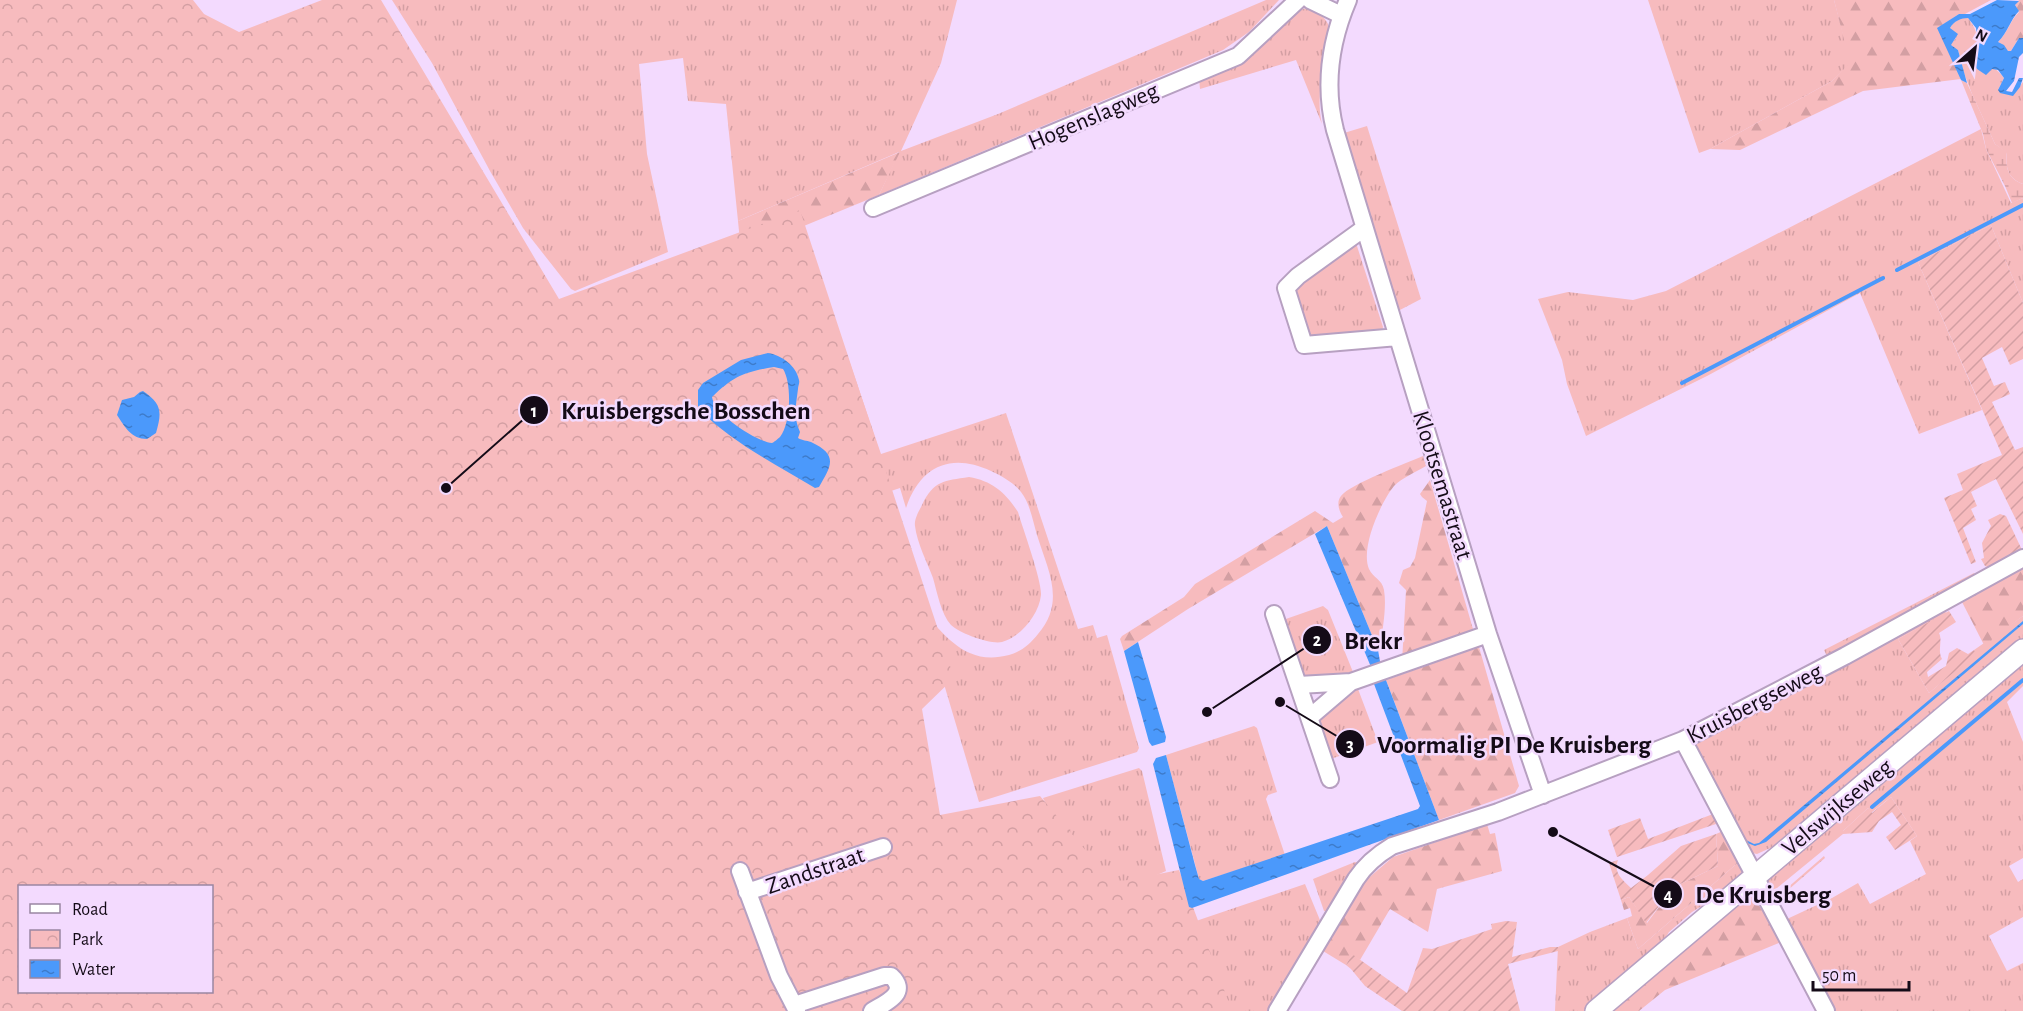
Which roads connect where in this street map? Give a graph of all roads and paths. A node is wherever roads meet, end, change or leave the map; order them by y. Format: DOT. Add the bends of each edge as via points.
graph roads {
  1 [pos="1298,0"];
  2 [pos="1310,0"];
  3 [pos="1345,7"];
  4 [pos="873,208"];
  5 [pos="1363,229"];
  6 [pos="1398,337"];
  7 [pos="2023,558"];
  8 [pos="1274,614"];
  9 [pos="1488,634"];
  10 [pos="2023,651"];
  11 [pos="1351,682"];
  12 [pos="1299,685"];
  13 [pos="1310,717"];
  14 [pos="1683,740"];
  15 [pos="1330,779"];
  16 [pos="1543,795"];
  17 [pos="883,847"];
  18 [pos="740,871"];
  19 [pos="1755,876"];
  20 [pos="747,892"];
  21 [pos="795,1008"];
  22 [pos="872,1011"];
  23 [pos="1277,1011"];
  24 [pos="1596,1011"];
  25 [pos="1826,1011"];
  1 -- 4 [label="street, Hogenslagweg" via="1238,56"];
  2 -- 3 [label="street"];
  3 -- 5 [label="street, Klootsemastraat" via="1337,24 1328,94"];
  5 -- 6 [label="street, Klootsemastraat"];
  5 -- 6 [label="street" via="1286,288 1304,345"];
  6 -- 9 [label="street, Klootsemastraat"];
  7 -- 14 [label="street, Kruisbergseweg"];
  8 -- 12 [label="street"];
  9 -- 11 [label="street"];
  9 -- 16 [label="street, Klootsemastraat"];
  10 -- 19 [label="main road, Velswijkseweg"];
  11 -- 12 [label="street"];
  11 -- 13 [label="street"];
  12 -- 13 [label="street"];
  13 -- 15 [label="street"];
  14 -- 16 [label="street, Kruisbergseweg"];
  14 -- 19 [label="street"];
  16 -- 23 [label="street, Kruisbergseweg" via="1392,846 1370,861"];
  17 -- 20 [label="street, Zandstraat"];
  18 -- 20 [label="street, Zandstraat"];
  19 -- 24 [label="main road, Velswijkseweg"];
  19 -- 25 [label="street"];
  20 -- 21 [label="street, Zandstraat"];
  21 -- 22 [label="street, Zandstraat" via="891,976 899,986 896,997"];
}
